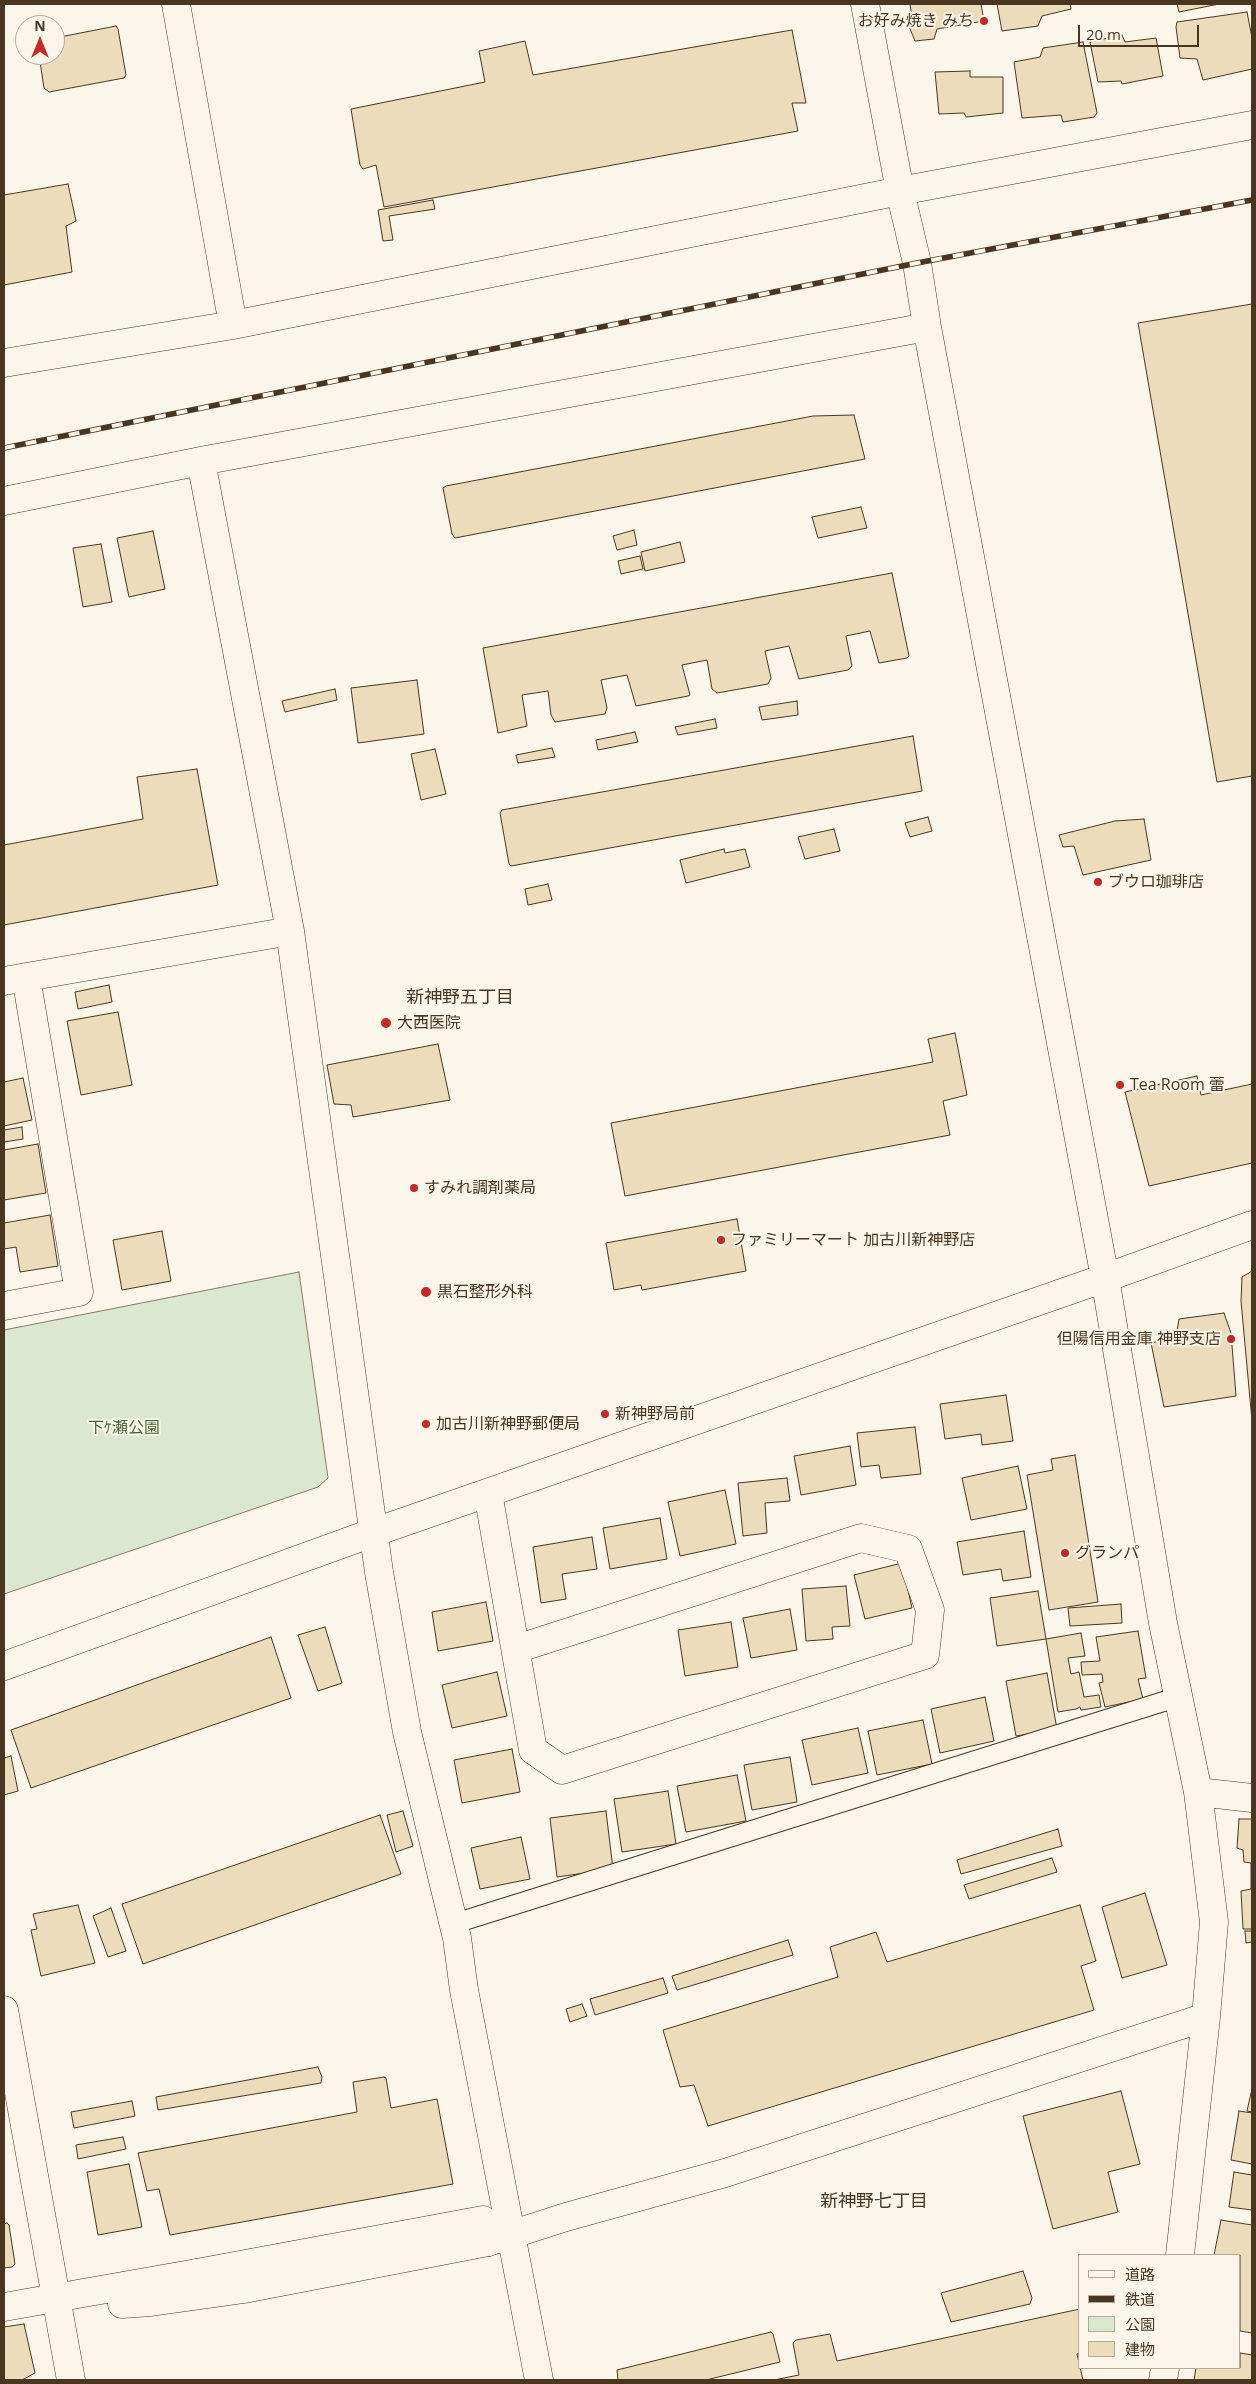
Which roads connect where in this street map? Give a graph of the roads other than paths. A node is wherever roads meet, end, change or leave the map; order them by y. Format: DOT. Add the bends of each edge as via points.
graph roads {
  1 [pos="176,4"];
  2 [pos="864,4"];
  3 [pos="1252,125"];
  4 [pos="900,192"];
  5 [pos="233,325"];
  6 [pos="927,327"];
  7 [pos="4,363"];
  8 [pos="201,461"];
  9 [pos="4,501"];
  10 [pos="290,931"];
  11 [pos="15,979"];
  12 [pos="1252,1224"];
  13 [pos="1105,1278"];
  14 [pos="4,1306"];
  15 [pos="488,1493"];
  16 [pos="372,1533"];
  17 [pos="516,1649"];
  18 [pos="4,1666"];
  19 [pos="1178,1697"];
  20 [pos="1198,1792"];
  21 [pos="1252,1798"];
  22 [pos="453,1924"];
  23 [pos="4,2010"];
  24 [pos="1206,2017"];
  25 [pos="500,2238"];
  26 [pos="1180,2254"];
  27 [pos="54,2299"];
  28 [pos="122,2304"];
  29 [pos="4,2307"];
  30 [pos="71,2380"];
  31 [pos="539,2380"];
  1 -- 5 [label="street"];
  2 -- 4 [label="street"];
  3 -- 4 [label="street"];
  4 -- 5 [label="street"];
  4 -- 6 [label="street" via="917,263"];
  5 -- 7 [label="street"];
  6 -- 8 [label="street"];
  6 -- 13 [label="street"];
  8 -- 9 [label="street"];
  8 -- 10 [label="street"];
  10 -- 11 [label="street"];
  10 -- 16 [label="street"];
  11 -- 14 [label="street" via="80,1292"];
  12 -- 13 [label="street"];
  13 -- 15 [label="street"];
  13 -- 19 [label="street"];
  15 -- 16 [label="street"];
  15 -- 17 [label="street"];
  16 -- 18 [label="street"];
  16 -- 22 [label="street" via="407,1732"];
  17 -- 17 [label="street" via="533,1750 562,1770 925,1655 930,1610 908,1548 861,1538"];
  19 -- 20 [label="street"];
  19 -- 22 [label="lane"];
  20 -- 21 [label="street"];
  20 -- 24 [label="street" via="1214,1922"];
  22 -- 25 [label="street"];
  23 -- 27 [label="street"];
  24 -- 25 [label="street" via="725,2173"];
  24 -- 26 [label="street"];
  25 -- 27 [label="street" via="483,2220"];
  25 -- 28 [label="street" via="244,2289"];
  25 -- 31 [label="street"];
  27 -- 29 [label="street"];
  27 -- 30 [label="street"];
}
